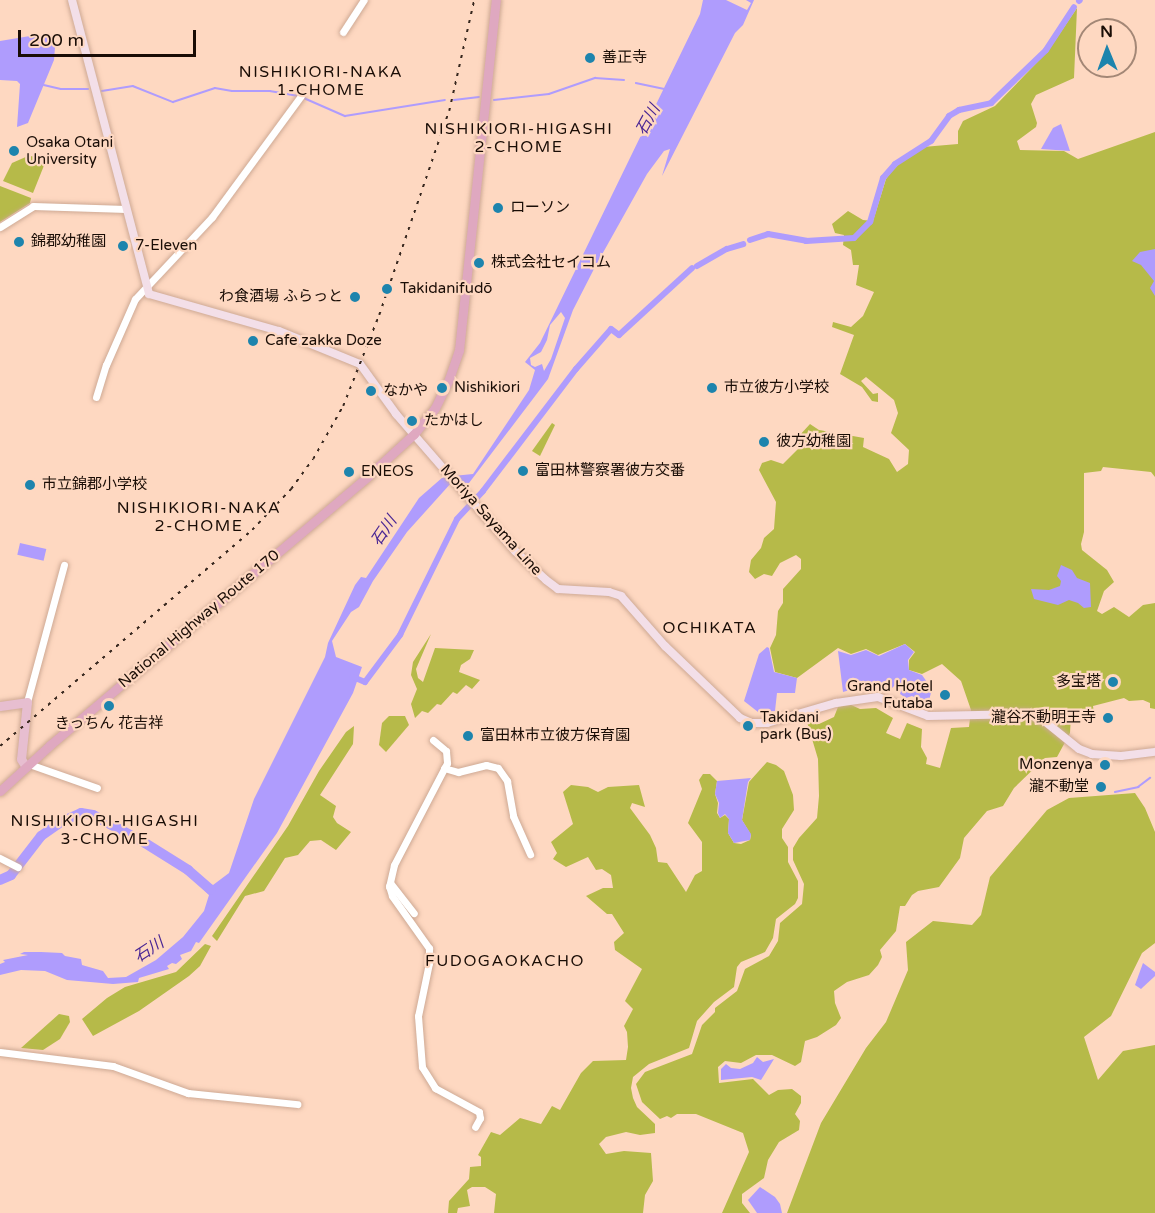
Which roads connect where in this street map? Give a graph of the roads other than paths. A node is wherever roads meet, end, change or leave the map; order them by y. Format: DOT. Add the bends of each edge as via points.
graph roads {
  1 [pos="72,0"];
  2 [pos="364,0"];
  3 [pos="496,0"];
  4 [pos="343,32"];
  5 [pos="301,96"];
  6 [pos="126,209"];
  7 [pos="0,227"];
  8 [pos="146,286"];
  9 [pos="96,397"];
  10 [pos="414,434"];
  11 [pos="64,565"];
  12 [pos="27,702"];
  13 [pos="0,706"];
  14 [pos="434,740"];
  15 [pos="1155,752"];
  16 [pos="28,765"];
  17 [pos="444,768"];
  18 [pos="97,788"];
  19 [pos="0,791"];
  20 [pos="530,854"];
  21 [pos="0,858"];
  22 [pos="16,865"];
  23 [pos="390,878"];
  24 [pos="414,913"];
  25 [pos="0,1052"];
  26 [pos="297,1104"];
  27 [pos="475,1127"];
  1 -- 6 [label="main road"];
  2 -- 4 [label="street"];
  3 -- 10 [label="highway, National Highway Route 170" via="459,350 441,397"];
  5 -- 8 [label="street" via="212,217"];
  6 -- 7 [label="street" via="33,206"];
  6 -- 8 [label="main road"];
  8 -- 9 [label="street" via="125,319"];
  8 -- 10 [label="main road, Moriya Sayama Line" via="155,297 268,328 357,363"];
  10 -- 15 [label="main road, Moriya Sayama Line" via="515,551 556,589 607,591 621,596 665,646 747,721 767,723 878,697 928,716 1028,714 1092,754"];
  10 -- 16 [label="highway, National Highway Route 170"];
  11 -- 12 [label="street"];
  12 -- 13 [label="main road"];
  12 -- 16 [label="main road" via="21,759"];
  14 -- 17 [label="street" via="448,756"];
  16 -- 18 [label="street"];
  16 -- 19 [label="highway, National Highway Route 170"];
  17 -- 20 [label="street" via="458,772 486,765 498,768 507,781 513,816"];
  17 -- 23 [label="street"];
  21 -- 22 [label="street"];
  23 -- 24 [label="street" via="395,891"];
  23 -- 27 [label="street" via="392,896 429,948 418,1016 422,1067 435,1088 479,1112"];
  25 -- 26 [label="street" via="113,1066 188,1093"];
}
